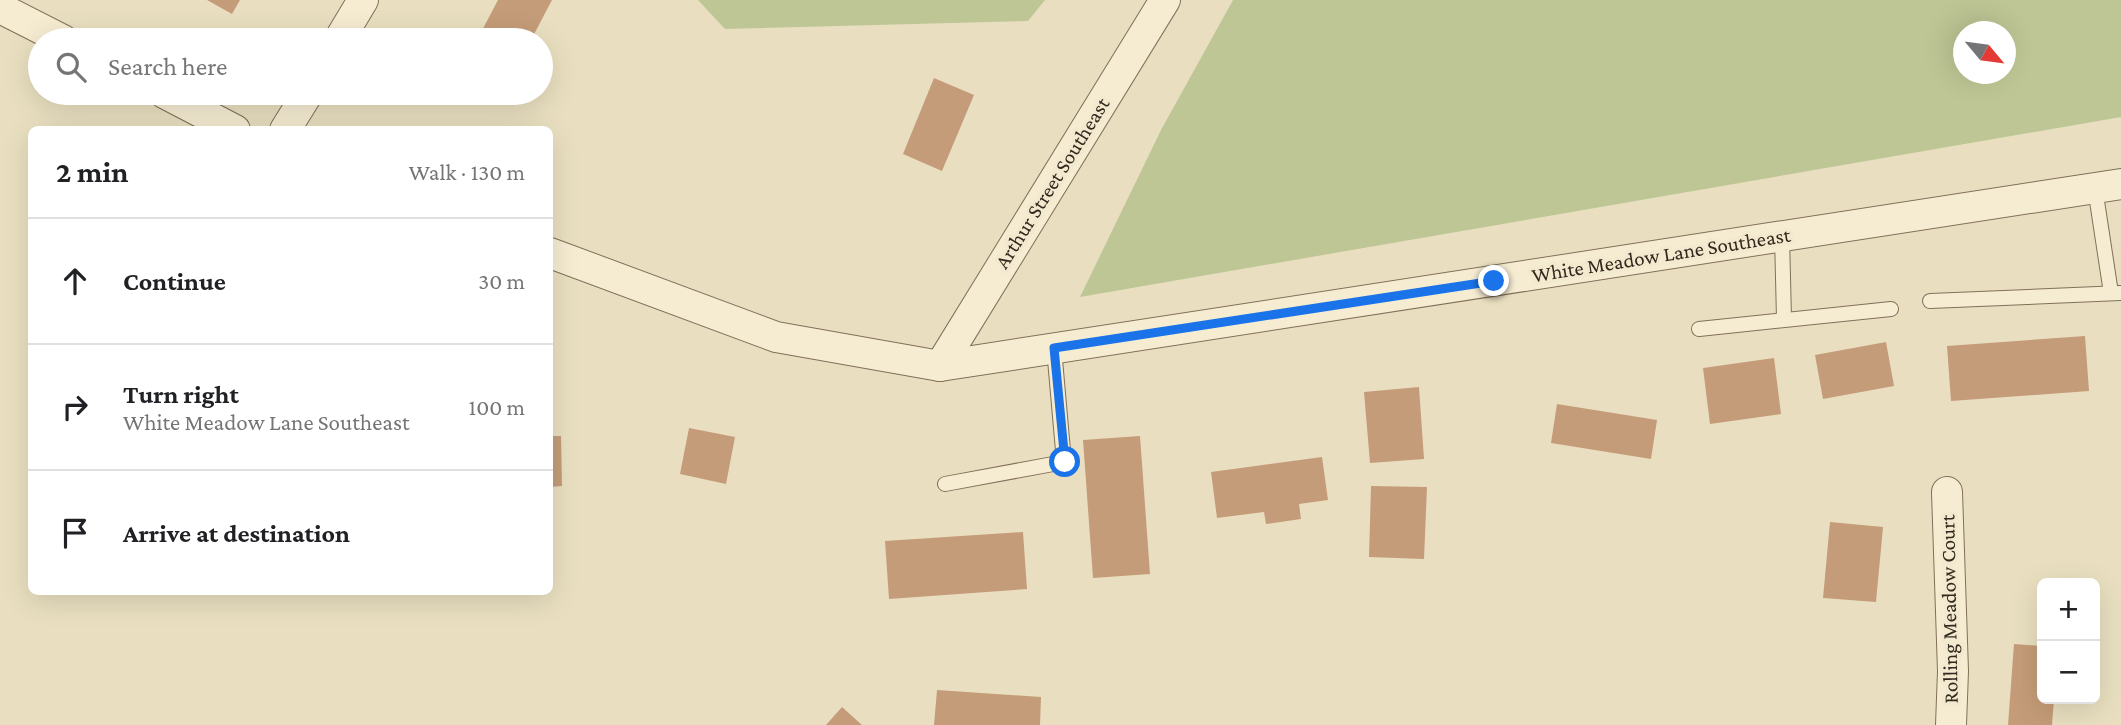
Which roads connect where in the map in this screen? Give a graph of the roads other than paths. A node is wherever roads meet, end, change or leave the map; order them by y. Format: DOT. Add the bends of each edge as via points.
graph roads {
  1 [pos="363,0"];
  2 [pos="1165,0"];
  3 [pos="0,8"];
  4 [pos="39,28"];
  5 [pos="346,28"];
  6 [pos="187,105"];
  7 [pos="300,105"];
  8 [pos="227,126"];
  9 [pos="287,126"];
  10 [pos="2108,186"];
  11 [pos="1782,236"];
  12 [pos="553,254"];
  13 [pos="2116,293"];
  14 [pos="1930,301"];
  15 [pos="1891,309"];
  16 [pos="1784,319"];
  17 [pos="1699,329"];
  18 [pos="1054,348"];
  19 [pos="940,366"];
  20 [pos="945,484"];
  21 [pos="1947,492"];
  22 [pos="1951,725"];
  1 -- 5 [label="street"];
  2 -- 19 [label="street, Arthur Street Southeast"];
  3 -- 4 [label="street"];
  6 -- 8 [label="street"];
  7 -- 9 [label="street"];
  10 -- 11 [label="street, White Meadow Lane Southeast"];
  10 -- 13 [label="lane"];
  11 -- 16 [label="lane"];
  11 -- 18 [label="street, White Meadow Lane Southeast"];
  12 -- 19 [label="street, White Meadow Lane Southeast" via="776,337"];
  13 -- 14 [label="lane"];
  15 -- 16 [label="lane"];
  16 -- 17 [label="lane"];
  18 -- 19 [label="street, White Meadow Lane Southeast"];
  18 -- 20 [label="lane" via="1065,462"];
  21 -- 22 [label="street, Rolling Meadow Court"];
}
